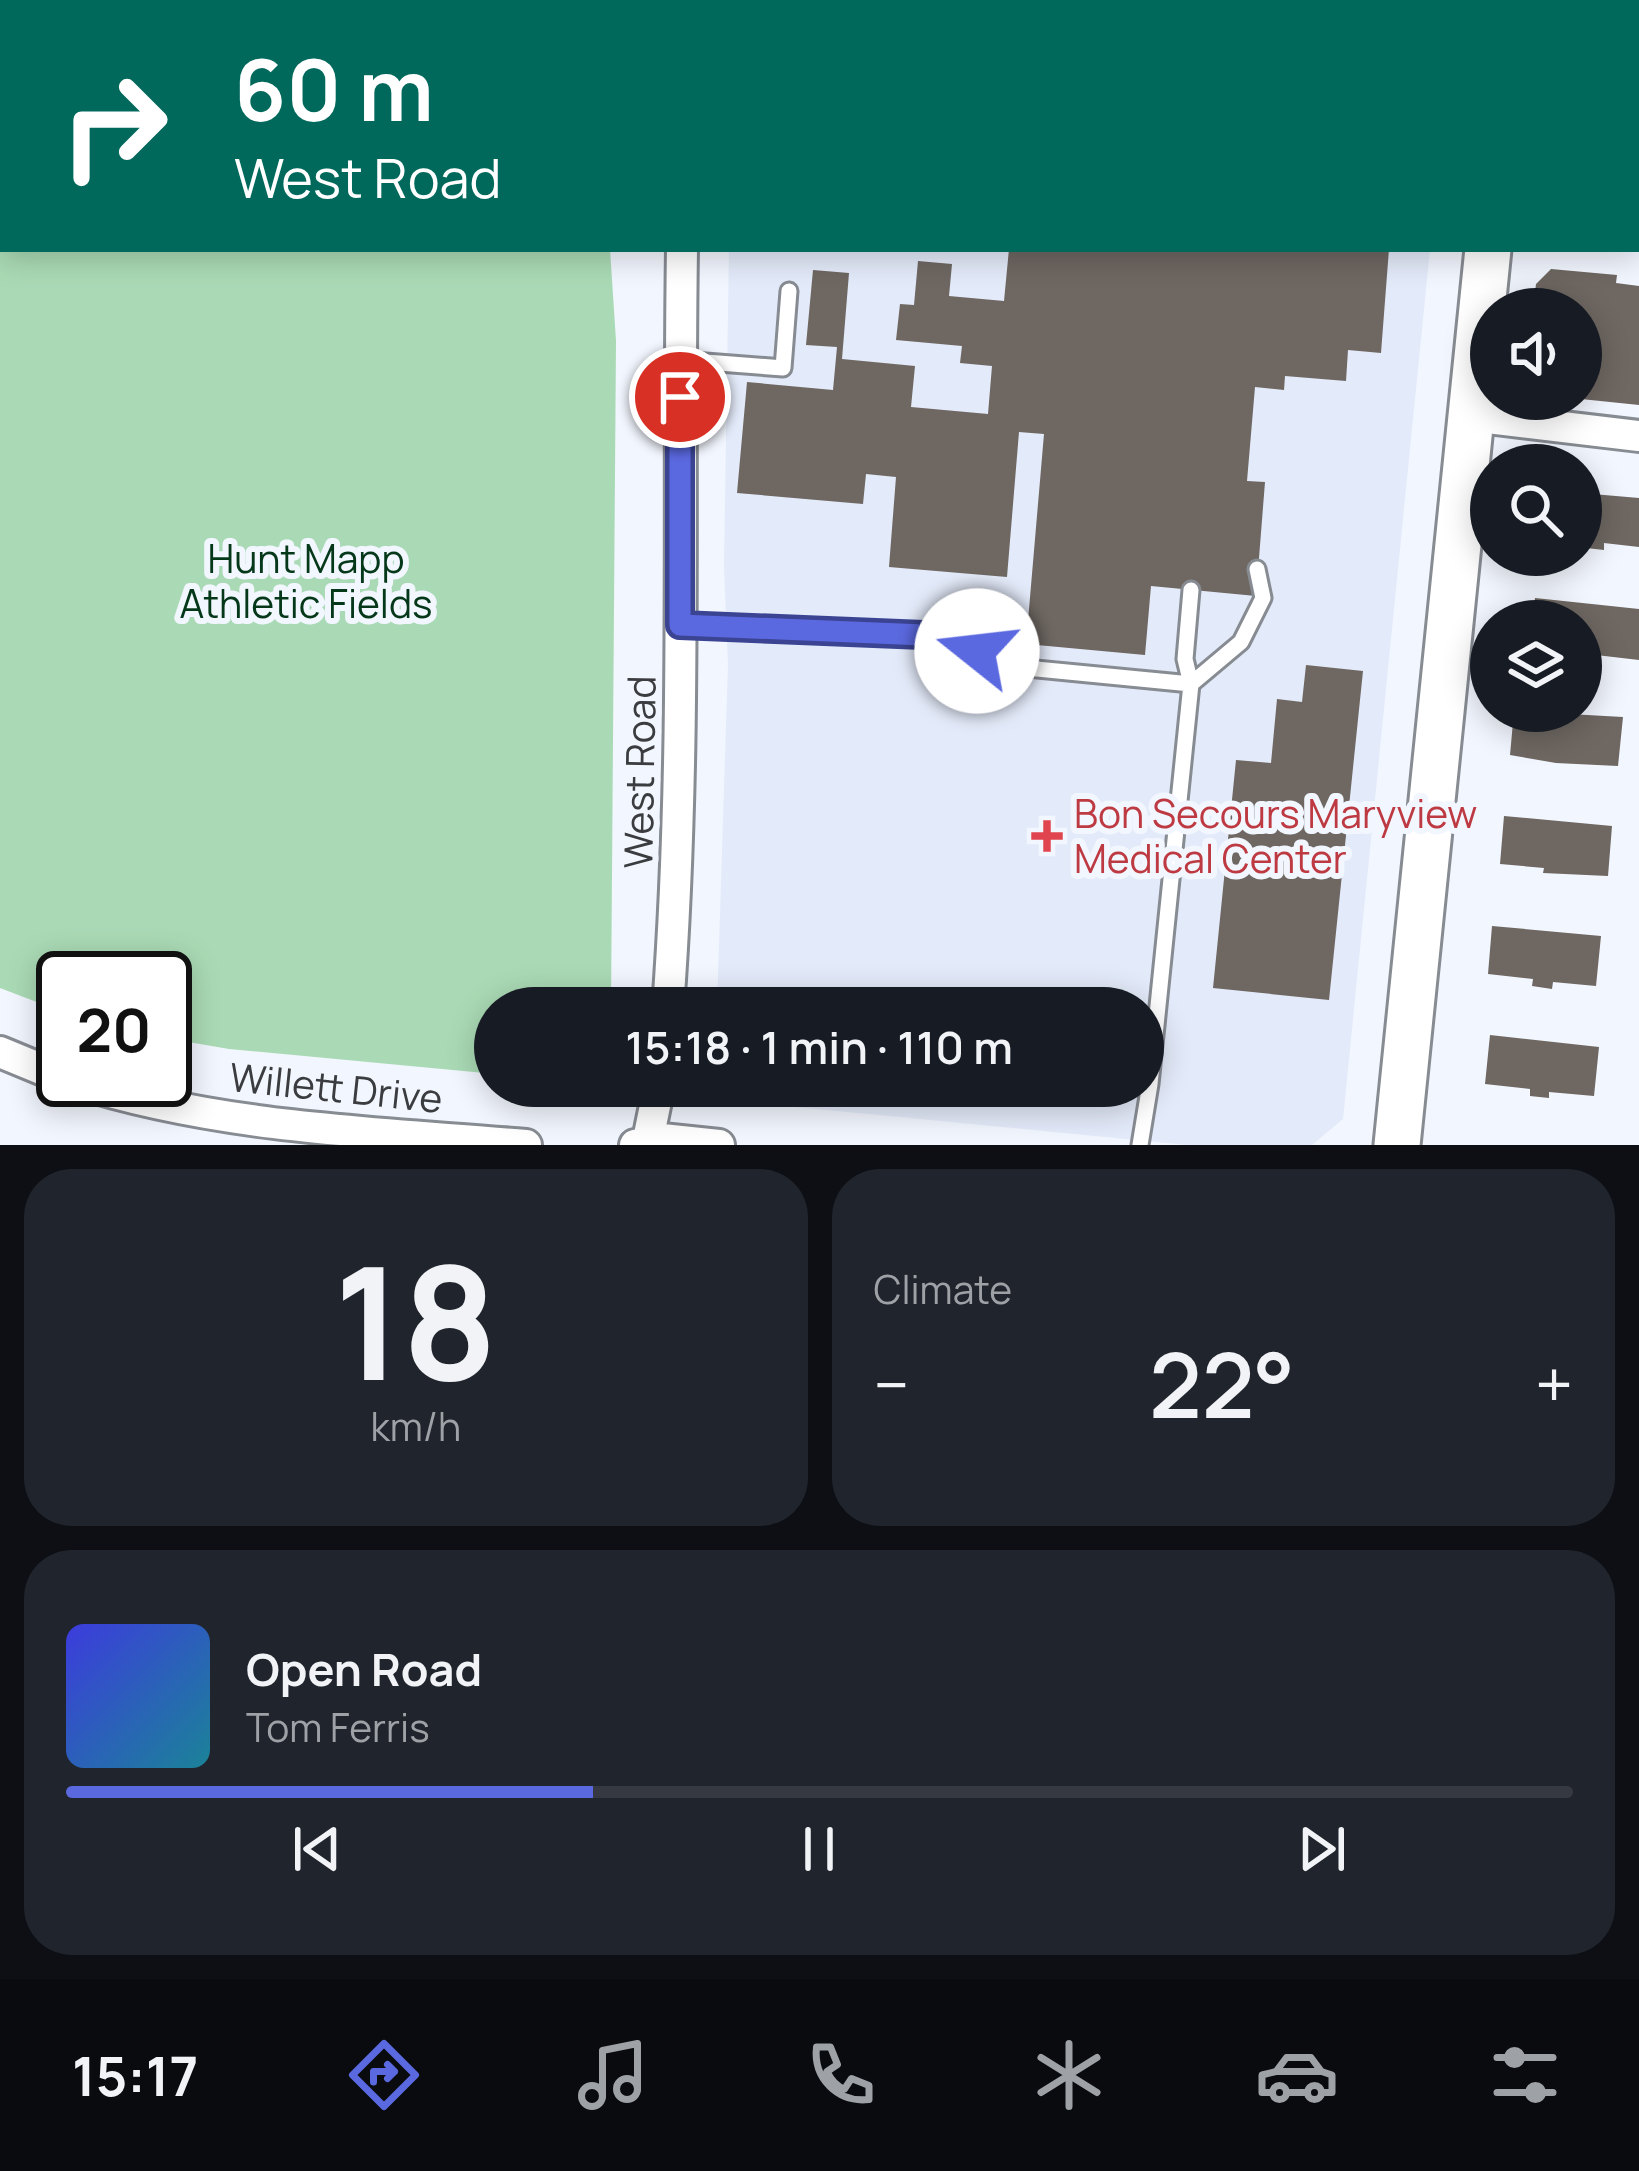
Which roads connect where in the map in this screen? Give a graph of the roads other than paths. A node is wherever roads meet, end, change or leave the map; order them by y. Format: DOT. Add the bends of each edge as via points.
graph roads {
  1 [pos="682,252"];
  2 [pos="1488,252"];
  3 [pos="1484,288"];
  4 [pos="789,291"];
  5 [pos="680,360"];
  6 [pos="1471,420"];
  7 [pos="1505,420"];
  8 [pos="1639,436"];
  9 [pos="1257,569"];
  10 [pos="1191,590"];
  11 [pos="680,625"];
  12 [pos="1191,684"];
  13 [pos="670,987"];
  14 [pos="0,1052"];
  15 [pos="36,1067"];
  16 [pos="173,1107"];
  17 [pos="654,1107"];
  18 [pos="644,1144"];
  19 [pos="526,1145"];
  20 [pos="719,1145"];
  21 [pos="1140,1145"];
  22 [pos="1396,1145"];
  1 -- 5 [label="street, West Road"];
  2 -- 3 [label="main road"];
  4 -- 5 [label="lane" via="783,368"];
  5 -- 11 [label="street, West Road"];
  6 -- 22 [label="main road"];
  7 -- 8 [label="street"];
  9 -- 12 [label="lane" via="1263,598 1241,642"];
  10 -- 12 [label="lane" via="1184,659"];
  11 -- 12 [label="lane" via="948,636 1005,666"];
  11 -- 13 [label="street, West Road"];
  12 -- 21 [label="lane"];
  14 -- 15 [label="street, Willett Drive"];
  16 -- 19 [label="street, Willett Drive"];
  17 -- 18 [label="street"];
  18 -- 20 [label="street"];
}
